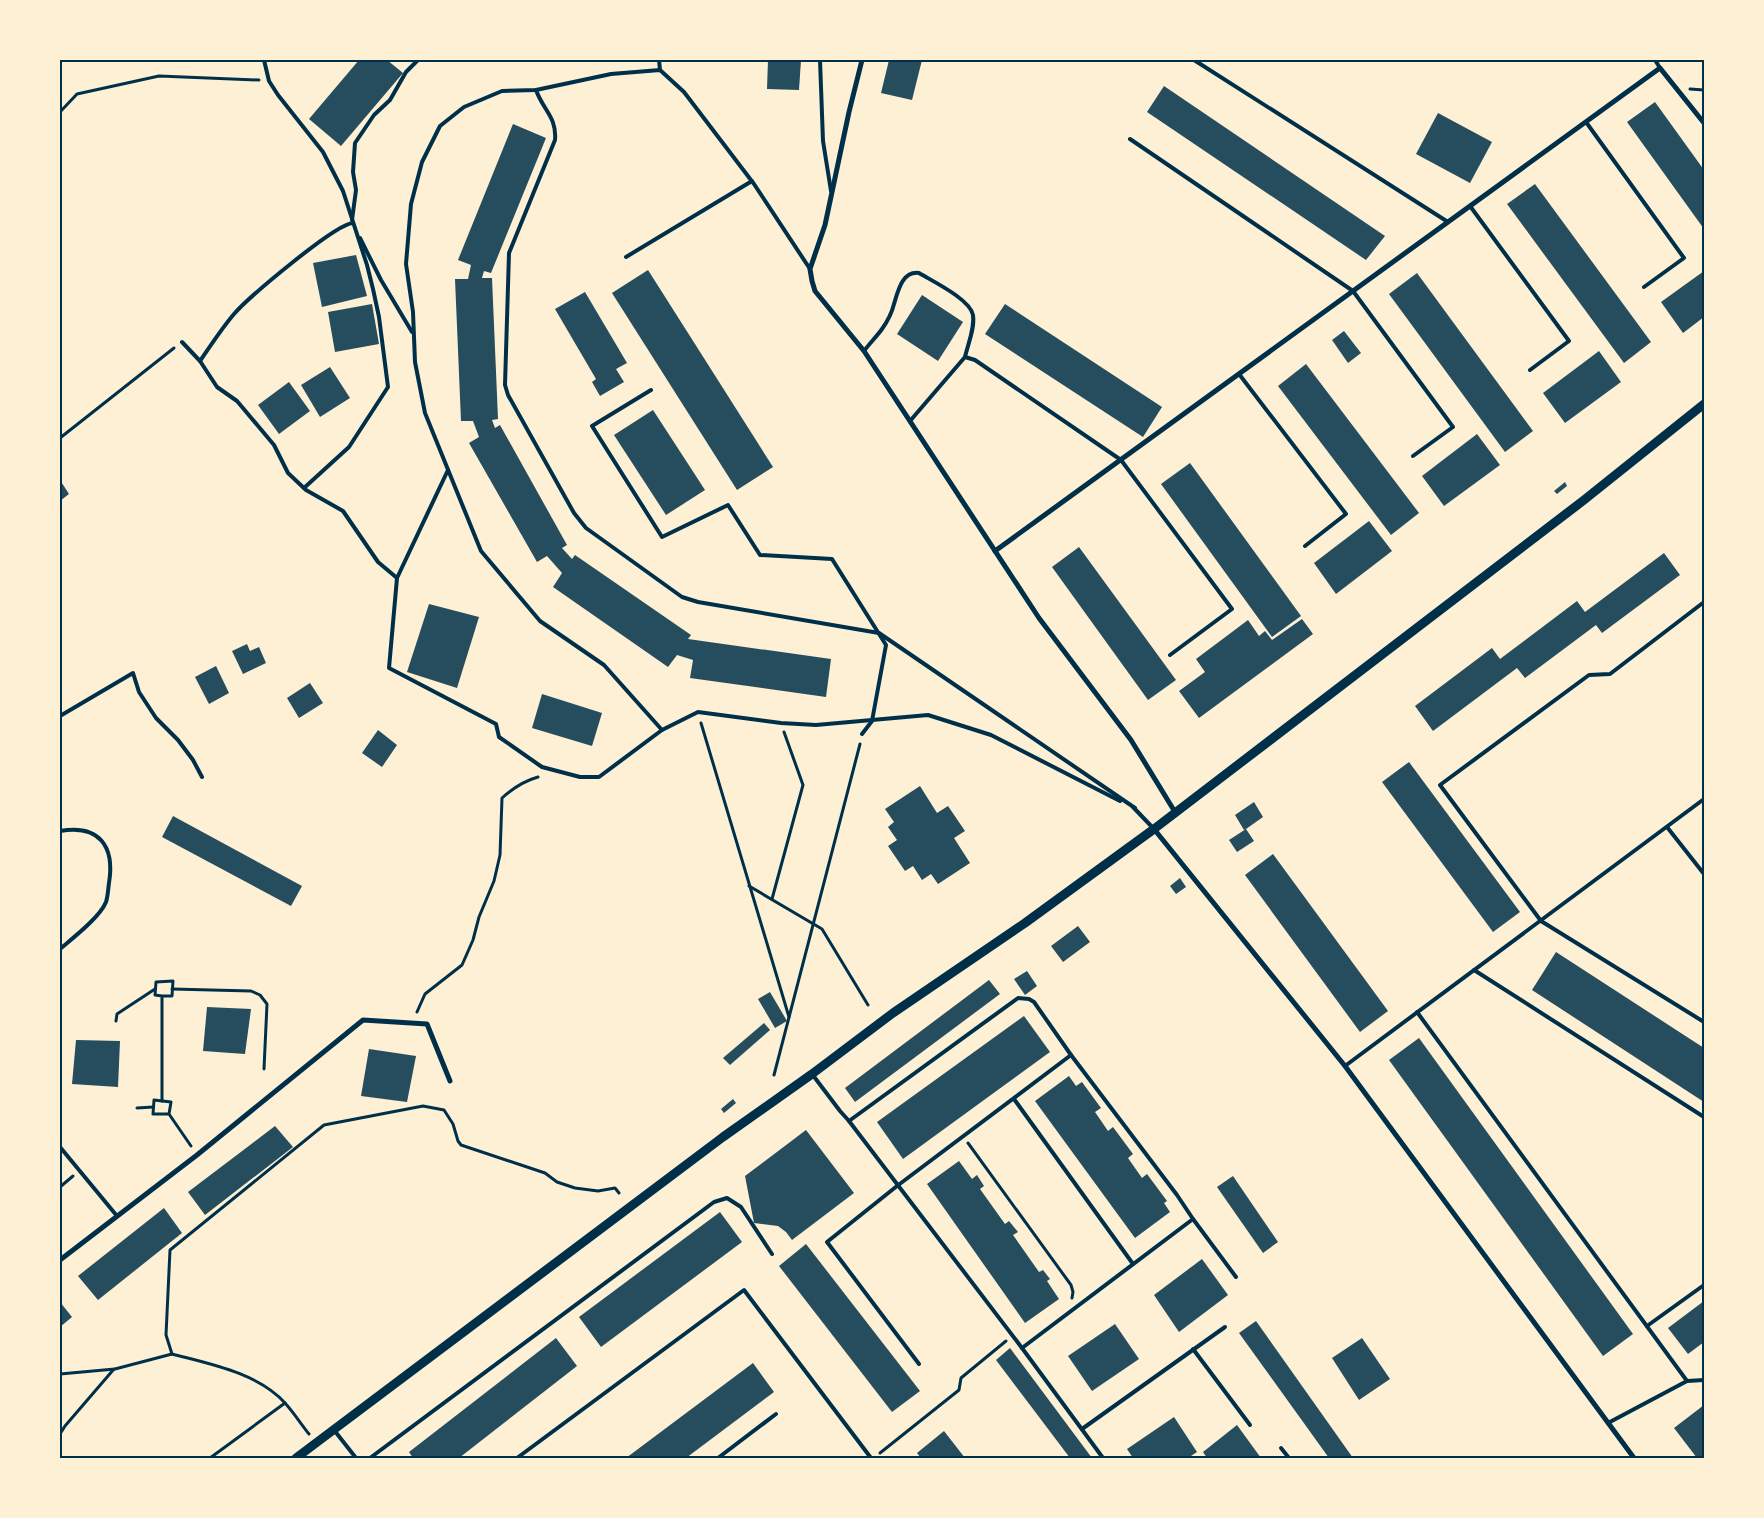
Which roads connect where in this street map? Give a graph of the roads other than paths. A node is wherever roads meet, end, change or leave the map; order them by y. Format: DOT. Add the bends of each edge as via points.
graph roads {
  1 [pos="264,60"];
  2 [pos="418,60"];
  3 [pos="658,60"];
  4 [pos="820,60"];
  5 [pos="862,60"];
  6 [pos="1194,60"];
  7 [pos="1655,60"];
  8 [pos="1660,68"];
  9 [pos="660,70"];
  10 [pos="536,90"];
  11 [pos="1586,122"];
  12 [pos="1704,123"];
  13 [pos="1130,139"];
  14 [pos="752,181"];
  15 [pos="832,194"];
  16 [pos="1470,206"];
  17 [pos="352,222"];
  18 [pos="1448,222"];
  19 [pos="626,258"];
  20 [pos="810,269"];
  21 [pos="1644,287"];
  22 [pos="1353,291"];
  23 [pos="414,334"];
  24 [pos="182,342"];
  25 [pos="864,351"];
  26 [pos="965,357"];
  27 [pos="200,361"];
  28 [pos="1530,370"];
  29 [pos="1239,374"];
  30 [pos="651,390"];
  31 [pos="1704,404"];
  32 [pos="910,421"];
  33 [pos="1413,456"];
  34 [pos="1121,460"];
  35 [pos="448,470"];
  36 [pos="304,488"];
  37 [pos="1305,546"];
  38 [pos="995,551"];
  39 [pos="397,578"];
  40 [pos="1704,602"];
  41 [pos="879,633"];
  42 [pos="1170,655"];
  43 [pos="60,716"];
  44 [pos="872,721"];
  45 [pos="662,730"];
  46 [pos="862,734"];
  47 [pos="202,777"];
  48 [pos="1704,799"];
  49 [pos="1135,808"];
  50 [pos="1175,812"];
  51 [pos="1667,827"];
  52 [pos="1154,829"];
  53 [pos="60,831"];
  54 [pos="1704,874"];
  55 [pos="1540,921"];
  56 [pos="60,949"];
  57 [pos="1474,970"];
  58 [pos="1417,1012"];
  59 [pos="1704,1022"];
  60 [pos="1071,1055"];
  61 [pos="1345,1066"];
  62 [pos="812,1074"];
  63 [pos="450,1081"];
  64 [pos="1014,1099"];
  65 [pos="1704,1117"];
  66 [pos="850,1121"];
  67 [pos="60,1147"];
  68 [pos="898,1186"];
  69 [pos="117,1216"];
  70 [pos="1193,1219"];
  71 [pos="772,1254"];
  72 [pos="60,1260"];
  73 [pos="1133,1264"];
  74 [pos="1236,1277"];
  75 [pos="1704,1285"];
  76 [pos="1647,1326"];
  77 [pos="1225,1327"];
  78 [pos="1022,1348"];
  79 [pos="1193,1349"];
  80 [pos="919,1364"];
  81 [pos="1704,1380"];
  82 [pos="1687,1381"];
  83 [pos="776,1414"];
  84 [pos="1608,1424"];
  85 [pos="1250,1425"];
  86 [pos="1082,1429"];
  87 [pos="334,1430"];
  88 [pos="1282,1448"];
  89 [pos="296,1458"];
  90 [pos="356,1458"];
  91 [pos="370,1458"];
  92 [pos="517,1458"];
  93 [pos="718,1458"];
  94 [pos="872,1458"];
  95 [pos="1103,1458"];
  96 [pos="1289,1458"];
  97 [pos="1634,1458"];
  1 -- 17 [label="lane" via="269,81 323,152 343,191"];
  2 -- 17 [label="lane" via="355,143 352,172 356,190"];
  3 -- 9 [label="lane"];
  4 -- 15 [label="lane" via="823,142"];
  5 -- 15 [label="street"];
  6 -- 18 [label="lane"];
  7 -- 8 [label="lane"];
  8 -- 11 [label="street"];
  8 -- 12 [label="street"];
  9 -- 10 [label="lane" via="611,74"];
  9 -- 14 [label="lane" via="684,92"];
  10 -- 23 [label="lane" via="502,91 464,107 440,126 422,162 412,204 406,264"];
  10 -- 41 [label="lane" via="541,104 552,118 555,140 509,253 505,386 574,513 586,528 682,596 698,602"];
  11 -- 16 [label="street"];
  11 -- 21 [label="lane" via="1684,258"];
  13 -- 22 [label="lane"];
  14 -- 19 [label="lane"];
  14 -- 20 [label="lane"];
  15 -- 20 [label="street"];
  16 -- 18 [label="street"];
  16 -- 28 [label="lane" via="1570,342"];
  17 -- 23 [label="lane" via="381,280"];
  17 -- 27 [label="lane" via="311,248 234,314"];
  17 -- 36 [label="lane" via="367,265 379,316 388,387 349,447"];
  18 -- 22 [label="street"];
  20 -- 25 [label="street" via="815,291"];
  22 -- 29 [label="street"];
  22 -- 33 [label="lane" via="1452,427"];
  23 -- 35 [label="lane" via="415,362 425,413"];
  24 -- 27 [label="lane"];
  25 -- 26 [label="lane" via="882,328 894,305 898,288 913,272 966,302 973,314"];
  25 -- 32 [label="street"];
  26 -- 32 [label="lane"];
  26 -- 34 [label="lane" via="975,360"];
  27 -- 36 [label="lane" via="217,387 237,401 274,445 288,473"];
  29 -- 34 [label="street"];
  29 -- 37 [label="lane" via="1346,514"];
  30 -- 41 [label="lane" via="592,426 662,537 728,505 760,555 832,560"];
  31 -- 50 [label="street" via="1584,500"];
  32 -- 38 [label="street"];
  34 -- 38 [label="street"];
  34 -- 42 [label="lane" via="1232,609"];
  35 -- 39 [label="lane"];
  35 -- 45 [label="lane" via="481,552 540,621 604,664"];
  36 -- 39 [label="lane" via="343,511 378,562"];
  38 -- 50 [label="street" via="1039,618 1131,740"];
  39 -- 45 [label="lane" via="389,668 496,724 499,737 542,767 580,777 599,777"];
  40 -- 55 [label="lane" via="1610,674 1589,675 1440,784"];
  41 -- 44 [label="lane" via="886,645"];
  41 -- 49 [label="lane"];
  43 -- 47 [label="lane" via="133,673 139,692 156,718 178,740"];
  44 -- 45 [label="lane" via="816,725 698,712"];
  44 -- 46 [label="lane"];
  44 -- 49 [label="lane" via="928,715 991,735"];
  48 -- 51 [label="lane"];
  49 -- 52 [label="lane"];
  50 -- 52 [label="street"];
  51 -- 54 [label="lane"];
  51 -- 55 [label="lane"];
  52 -- 61 [label="street"];
  52 -- 62 [label="street"];
  53 -- 56 [label="lane" via="85,830 98,837 110,853 111,872 106,902 87,926"];
  55 -- 57 [label="lane"];
  55 -- 59 [label="lane"];
  57 -- 58 [label="lane"];
  57 -- 65 [label="lane"];
  58 -- 61 [label="lane"];
  58 -- 76 [label="lane"];
  60 -- 64 [label="lane"];
  60 -- 66 [label="lane" via="1034,1002 1018,998"];
  60 -- 70 [label="lane"];
  61 -- 84 [label="street"];
  62 -- 66 [label="lane"];
  62 -- 87 [label="street" via="723,1137"];
  63 -- 69 [label="street" via="427,1024 363,1020"];
  64 -- 68 [label="lane"];
  64 -- 73 [label="lane"];
  66 -- 68 [label="lane"];
  67 -- 69 [label="lane"];
  68 -- 78 [label="lane"];
  68 -- 80 [label="lane" via="827,1242"];
  69 -- 72 [label="street"];
  70 -- 73 [label="lane"];
  70 -- 74 [label="lane"];
  71 -- 91 [label="lane" via="741,1207 728,1198 714,1202"];
  73 -- 78 [label="lane"];
  75 -- 76 [label="lane"];
  76 -- 82 [label="lane"];
  77 -- 79 [label="lane"];
  78 -- 86 [label="lane"];
  79 -- 85 [label="lane"];
  79 -- 86 [label="lane"];
  81 -- 82 [label="lane"];
  82 -- 84 [label="lane"];
  83 -- 93 [label="lane"];
  84 -- 97 [label="street"];
  86 -- 95 [label="lane"];
  87 -- 89 [label="street"];
  87 -- 90 [label="lane"];
  88 -- 96 [label="lane"];
  92 -- 94 [label="lane" via="744,1290"];
}
